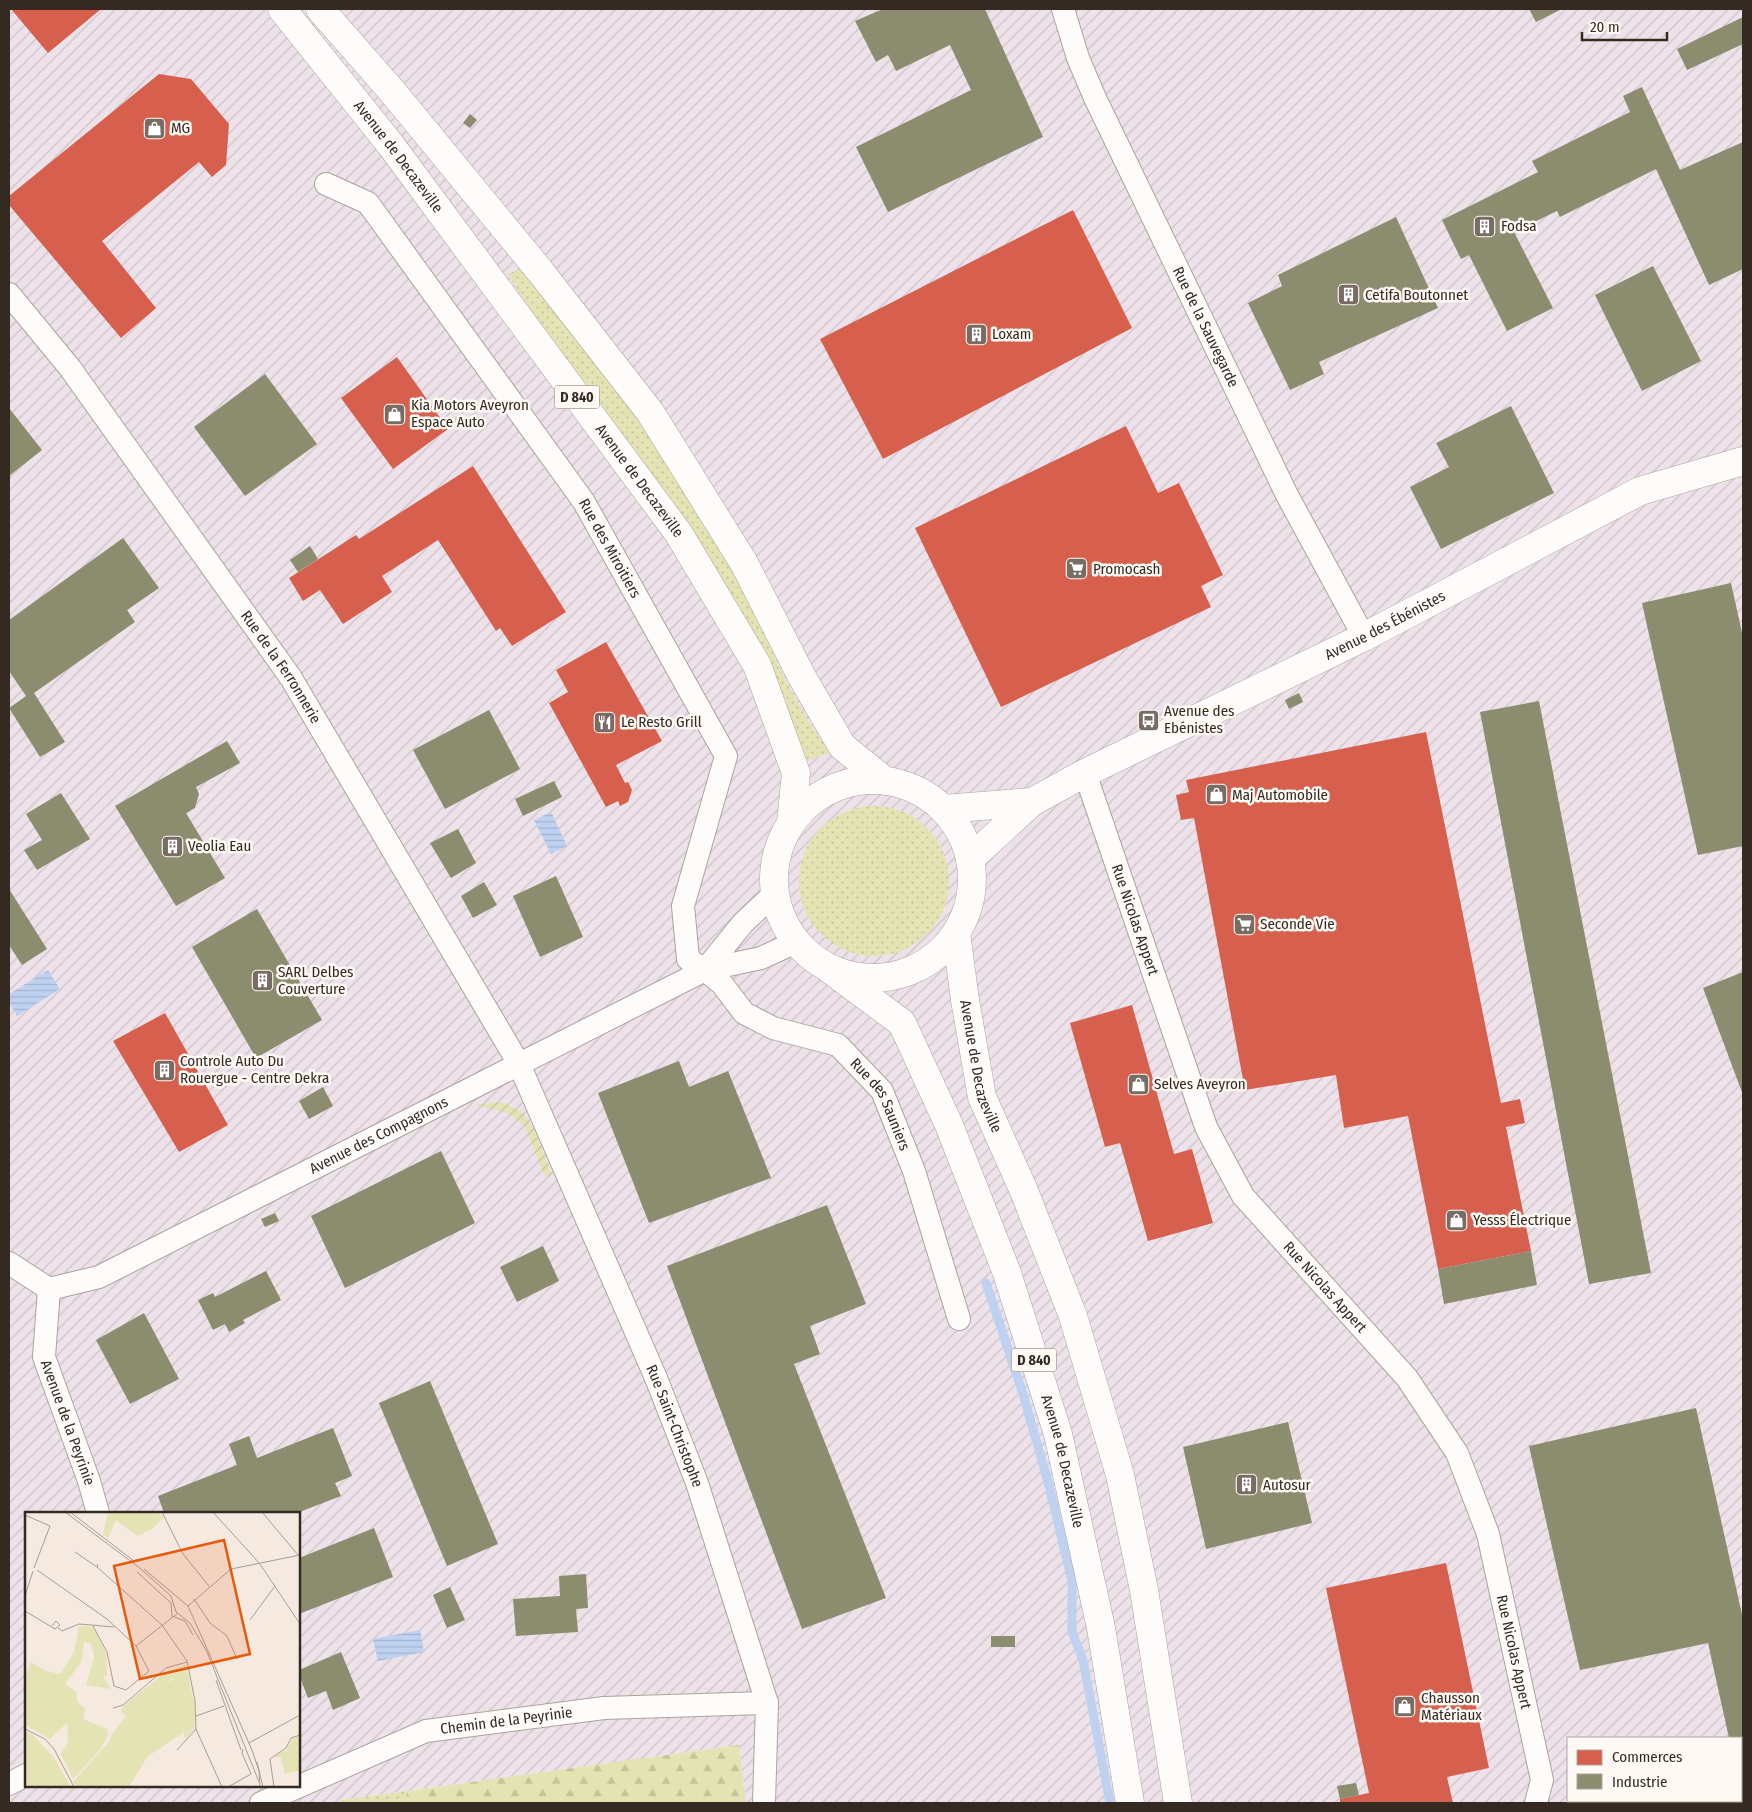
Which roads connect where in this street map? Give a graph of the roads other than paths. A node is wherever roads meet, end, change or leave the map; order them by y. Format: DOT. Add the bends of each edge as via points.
graph roads {
  1 [pos="282,9"];
  2 [pos="320,9"];
  3 [pos="1063,9"];
  4 [pos="326,184"];
  5 [pos="9,294"];
  6 [pos="1743,460"];
  7 [pos="1364,637"];
  8 [pos="1085,773"];
  9 [pos="885,781"];
  10 [pos="1032,802"];
  11 [pos="943,809"];
  12 [pos="791,823"];
  13 [pos="970,859"];
  14 [pos="774,894"];
  15 [pos="956,933"];
  16 [pos="796,942"];
  17 [pos="828,968"];
  18 [pos="706,970"];
  19 [pos="519,1064"];
  20 [pos="9,1263"];
  21 [pos="49,1289"];
  22 [pos="959,1319"];
  23 [pos="98,1512"];
  24 [pos="767,1702"];
  25 [pos="25,1775"];
  26 [pos="9,1784"];
  27 [pos="300,1786"];
  28 [pos="298,1787"];
  29 [pos="261,1803"];
  30 [pos="764,1803"];
  31 [pos="1130,1803"];
  32 [pos="1178,1803"];
  33 [pos="1536,1803"];
  1 -- 12 [label="main road, Avenue de Decazeville / D 840" via="390,144 679,534 757,665 796,773"];
  2 -- 9 [label="main road" via="540,271 650,412 744,563 802,677 842,746"];
  3 -- 7 [label="street, Rue de la Sauvegarde" via="1078,58 1099,107 1287,495"];
  4 -- 18 [label="street, Rue des Miroitiers" via="368,204 584,502 726,756 683,906 688,959"];
  5 -- 19 [label="street, Rue de la Ferronnerie" via="70,368 291,678"];
  6 -- 7 [label="main road, Avenue des Ébénistes" via="1640,491"];
  7 -- 8 [label="main road, Avenue des Ébénistes"];
  8 -- 10 [label="main road, Avenue des Ébénistes"];
  8 -- 33 [label="street, Rue Nicolas Appert" via="1206,1127 1243,1196 1407,1378 1457,1453 1490,1544 1542,1780"];
  9 -- 11 [label="main road" via="917,790"];
  9 -- 12 [label="main road" via="867,780 832,788 816,797"];
  10 -- 11 [label="main road, Avenue des Ébénistes"];
  10 -- 13 [label="main road, Avenue des Ébénistes"];
  11 -- 13 [label="main road" via="956,824"];
  12 -- 14 [label="main road, Avenue de Decazeville" via="776,857"];
  13 -- 15 [label="main road" via="971,898"];
  14 -- 16 [label="main road, Avenue de Decazeville" via="782,919"];
  14 -- 18 [label="street, Avenue des Compagnons" via="743,923"];
  15 -- 17 [label="main road" via="932,959 899,975 863,978"];
  15 -- 32 [label="main road, Avenue de Decazeville" via="982,1097 1024,1191 1073,1316 1120,1475 1144,1590"];
  16 -- 17 [label="main road, Avenue de Decazeville"];
  16 -- 18 [label="street, Avenue des Compagnons" via="761,958"];
  17 -- 31 [label="main road, Avenue de Decazeville / D 840" via="902,1023 949,1125 1007,1273 1058,1434 1101,1628"];
  18 -- 19 [label="street, Avenue des Compagnons"];
  18 -- 22 [label="street, Rue des Sauniers" via="722,984 744,1013 773,1028 838,1045 882,1091 914,1171"];
  19 -- 21 [label="street, Avenue des Compagnons" via="99,1277"];
  19 -- 24 [label="street, Rue Saint-Christophe" via="656,1378 697,1483"];
  20 -- 21 [label="street"];
  21 -- 23 [label="street, Avenue de la Peyrinie" via="44,1357"];
  24 -- 27 [label="street, Chemin de la Peyrinie" via="604,1708 426,1731"];
  24 -- 30 [label="street, Rue Saint-Christophe"];
  25 -- 26 [label="street"];
  28 -- 29 [label="street, Chemin de la Peyrinie"];
}
